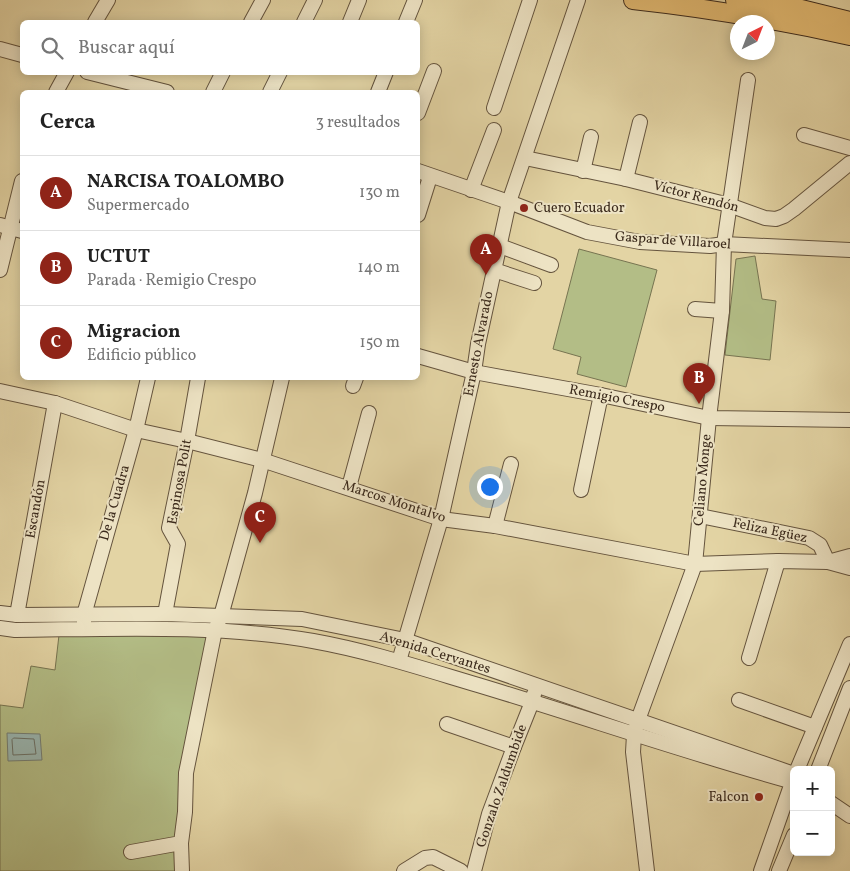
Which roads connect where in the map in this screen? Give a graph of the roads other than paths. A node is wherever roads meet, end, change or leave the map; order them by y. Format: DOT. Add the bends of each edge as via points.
graph roads {
  1 [pos="108,0"];
  2 [pos="263,0"];
  3 [pos="315,0"];
  4 [pos="359,0"];
  5 [pos="415,0"];
  6 [pos="530,0"];
  7 [pos="578,0"];
  8 [pos="633,0"];
  9 [pos="735,0"];
  10 [pos="789,9"];
  11 [pos="96,20"];
  12 [pos="252,20"];
  13 [pos="305,20"];
  14 [pos="351,20"];
  15 [pos="407,20"];
  16 [pos="850,21"];
  17 [pos="850,36"];
  18 [pos="0,49"];
  19 [pos="20,54"];
  20 [pos="434,71"];
  21 [pos="65,75"];
  22 [pos="94,75"];
  23 [pos="222,75"];
  24 [pos="278,75"];
  25 [pos="385,75"];
  26 [pos="748,80"];
  27 [pos="119,86"];
  28 [pos="57,90"];
  29 [pos="151,90"];
  30 [pos="214,90"];
  31 [pos="271,90"];
  32 [pos="379,90"];
  33 [pos="420,108"];
  34 [pos="494,108"];
  35 [pos="640,122"];
  36 [pos="494,130"];
  37 [pos="804,135"];
  38 [pos="591,137"];
  39 [pos="850,148"];
  40 [pos="525,158"];
  41 [pos="850,163"];
  42 [pos="583,171"];
  43 [pos="424,174"];
  44 [pos="626,179"];
  45 [pos="20,189"];
  46 [pos="471,190"];
  47 [pos="420,201"];
  48 [pos="509,202"];
  49 [pos="729,205"];
  50 [pos="11,227"];
  51 [pos="724,244"];
  52 [pos="500,246"];
  53 [pos="850,250"];
  54 [pos="552,265"];
  55 [pos="0,270"];
  56 [pos="494,270"];
  57 [pos="534,283"];
  58 [pos="695,309"];
  59 [pos="722,311"];
  60 [pos="420,357"];
  61 [pos="474,372"];
  62 [pos="148,380"];
  63 [pos="198,380"];
  64 [pos="282,380"];
  65 [pos="0,391"];
  66 [pos="601,395"];
  67 [pos="54,403"];
  68 [pos="369,413"];
  69 [pos="709,418"];
  70 [pos="850,420"];
  71 [pos="136,430"];
  72 [pos="187,441"];
  73 [pos="262,460"];
  74 [pos="511,464"];
  75 [pos="349,487"];
  76 [pos="581,490"];
  77 [pos="700,516"];
  78 [pos="441,519"];
  79 [pos="495,526"];
  80 [pos="850,556"];
  81 [pos="778,561"];
  82 [pos="828,562"];
  83 [pos="695,564"];
  84 [pos="850,568"];
  85 [pos="0,613"];
  86 [pos="165,614"];
  87 [pos="17,615"];
  88 [pos="84,615"];
  89 [pos="221,616"];
  90 [pos="0,628"];
  91 [pos="83,629"];
  92 [pos="215,630"];
  93 [pos="404,640"];
  94 [pos="850,644"];
  95 [pos="749,658"];
  96 [pos="399,662"];
  97 [pos="535,685"];
  98 [pos="850,688"];
  99 [pos="739,700"];
  100 [pos="532,702"];
  101 [pos="638,720"];
  102 [pos="447,724"];
  103 [pos="815,727"];
  104 [pos="634,735"];
  105 [pos="514,747"];
  106 [pos="799,766"];
  107 [pos="820,766"];
  108 [pos="790,776"];
  109 [pos="790,776"];
  110 [pos="790,788"];
  111 [pos="835,806"];
  112 [pos="850,816"];
  113 [pos="181,843"];
  114 [pos="790,845"];
  115 [pos="131,852"];
  116 [pos="182,871"];
  117 [pos="404,871"];
  118 [pos="461,871"];
  119 [pos="474,871"];
  120 [pos="646,871"];
  121 [pos="760,871"];
  122 [pos="779,871"];
  1 -- 11 [label="street"];
  2 -- 12 [label="street"];
  3 -- 13 [label="street"];
  4 -- 14 [label="street"];
  5 -- 15 [label="street"];
  6 -- 34 [label="street"];
  7 -- 40 [label="street, Ernesto Alvarado"];
  8 -- 10 [label="main road"];
  9 -- 10 [label="main road"];
  10 -- 16 [label="main road"];
  10 -- 17 [label="main road"];
  18 -- 19 [label="street"];
  20 -- 33 [label="street"];
  21 -- 28 [label="street"];
  22 -- 27 [label="street"];
  23 -- 30 [label="street"];
  24 -- 31 [label="street"];
  25 -- 32 [label="street"];
  26 -- 49 [label="street, Celiano Monge"];
  27 -- 29 [label="street"];
  35 -- 44 [label="street"];
  36 -- 46 [label="street"];
  37 -- 39 [label="street"];
  38 -- 42 [label="street"];
  40 -- 42 [label="street, Víctor Rendón"];
  40 -- 48 [label="street, Ernesto Alvarado"];
  41 -- 49 [label="street, Víctor Rendón" via="794,209 776,219"];
  42 -- 44 [label="street, Víctor Rendón"];
  43 -- 46 [label="street, Gaspar de Villaroel"];
  43 -- 47 [label="street"];
  44 -- 49 [label="street, Víctor Rendón"];
  45 -- 50 [label="street"];
  46 -- 48 [label="street, Gaspar de Villaroel"];
  48 -- 51 [label="street, Gaspar de Villaroel" via="587,232 620,239 710,246"];
  48 -- 52 [label="street, Ernesto Alvarado"];
  49 -- 51 [label="street, Celiano Monge"];
  50 -- 55 [label="street"];
  51 -- 53 [label="street, Gaspar de Villaroel"];
  51 -- 59 [label="street, Celiano Monge"];
  52 -- 54 [label="street"];
  52 -- 56 [label="street, Ernesto Alvarado"];
  56 -- 57 [label="street"];
  56 -- 61 [label="street, Ernesto Alvarado"];
  58 -- 59 [label="street"];
  59 -- 69 [label="street, Celiano Monge"];
  60 -- 61 [label="street, Remigio Crespo"];
  61 -- 66 [label="street, Remigio Crespo"];
  61 -- 78 [label="street, Ernesto Alvarado"];
  62 -- 71 [label="street, De la Cuadra"];
  63 -- 72 [label="street, Espinosa Polit"];
  64 -- 73 [label="street"];
  65 -- 67 [label="street, Marcos Montalvo"];
  66 -- 69 [label="street, Remigio Crespo"];
  66 -- 76 [label="street"];
  67 -- 71 [label="street, Marcos Montalvo"];
  67 -- 87 [label="street, Escandón"];
  68 -- 75 [label="street"];
  69 -- 70 [label="street, Remigio Crespo"];
  69 -- 77 [label="street, Celiano Monge"];
  71 -- 72 [label="street, Marcos Montalvo"];
  71 -- 88 [label="street, De la Cuadra"];
  72 -- 73 [label="street, Marcos Montalvo"];
  72 -- 86 [label="street, Espinosa Polit" via="169,528 178,544"];
  73 -- 75 [label="street, Marcos Montalvo"];
  73 -- 89 [label="street"];
  74 -- 79 [label="street"];
  75 -- 78 [label="street, Marcos Montalvo"];
  77 -- 82 [label="street, Feliza Egüez" via="809,538 820,546"];
  77 -- 83 [label="street, Celiano Monge"];
  78 -- 79 [label="street, Marcos Montalvo"];
  78 -- 93 [label="street, Ernesto Alvarado"];
  79 -- 83 [label="street, Marcos Montalvo"];
  80 -- 82 [label="street, Marcos Montalvo"];
  81 -- 82 [label="street, Marcos Montalvo"];
  81 -- 83 [label="street, Marcos Montalvo"];
  81 -- 95 [label="street"];
  82 -- 84 [label="street, Marcos Montalvo"];
  83 -- 101 [label="street, Celiano Monge"];
  85 -- 87 [label="street, Avenida Cervantes"];
  86 -- 88 [label="street, Avenida Cervantes"];
  86 -- 89 [label="street, Avenida Cervantes"];
  87 -- 88 [label="street, Avenida Cervantes"];
  88 -- 91 [label="street, De la Cuadra"];
  89 -- 92 [label="street"];
  89 -- 93 [label="street, Avenida Cervantes" via="302,619"];
  90 -- 91 [label="street, Avenida Cervantes"];
  91 -- 92 [label="street, Avenida Cervantes"];
  92 -- 96 [label="street, Avenida Cervantes" via="314,641"];
  92 -- 113 [label="street" via="186,773"];
  93 -- 96 [label="street, Ernesto Alvarado"];
  93 -- 97 [label="street, Avenida Cervantes"];
  94 -- 103 [label="street"];
  96 -- 100 [label="street, Avenida Cervantes"];
  97 -- 100 [label="street, Gonzalo Zaldumbide"];
  97 -- 101 [label="street, Avenida Cervantes"];
  98 -- 107 [label="street"];
  99 -- 103 [label="street"];
  100 -- 104 [label="street, Avenida Cervantes"];
  100 -- 105 [label="street, Gonzalo Zaldumbide"];
  101 -- 104 [label="street, Celiano Monge"];
  101 -- 108 [label="street, Avenida Cervantes"];
  102 -- 105 [label="street"];
  103 -- 106 [label="street"];
  104 -- 109 [label="street, Avenida Cervantes"];
  104 -- 120 [label="street, Celiano Monge"];
  105 -- 119 [label="street, Gonzalo Zaldumbide" via="489,814"];
  110 -- 121 [label="street"];
  111 -- 112 [label="street"];
  113 -- 115 [label="street"];
  113 -- 116 [label="street"];
  114 -- 122 [label="street"];
  117 -- 118 [label="street" via="432,856"];
}
